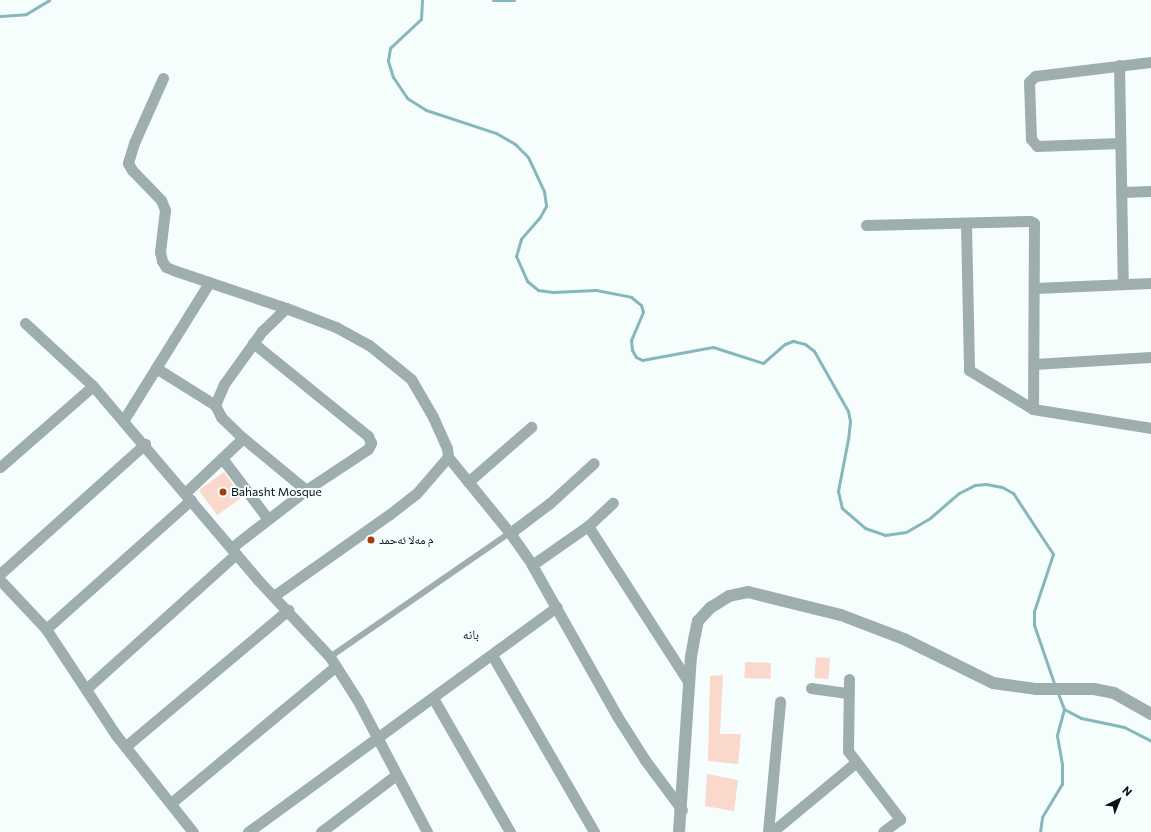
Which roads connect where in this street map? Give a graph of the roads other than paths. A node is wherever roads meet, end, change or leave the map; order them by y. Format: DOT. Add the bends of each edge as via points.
graph roads {
  1 [pos="1151,62"];
  2 [pos="1119,65"];
  3 [pos="163,78"];
  4 [pos="1120,143"];
  5 [pos="1151,191"];
  6 [pos="1121,192"];
  7 [pos="966,224"];
  8 [pos="866,225"];
  9 [pos="209,283"];
  10 [pos="1151,283"];
  11 [pos="1123,284"];
  12 [pos="1035,288"];
  13 [pos="286,308"];
  14 [pos="25,323"];
  15 [pos="253,343"];
  16 [pos="1151,357"];
  17 [pos="1034,364"];
  18 [pos="156,368"];
  19 [pos="93,386"];
  20 [pos="215,405"];
  21 [pos="1033,409"];
  22 [pos="123,421"];
  23 [pos="531,427"];
  24 [pos="1151,428"];
  25 [pos="243,438"];
  26 [pos="145,444"];
  27 [pos="448,457"];
  28 [pos="222,458"];
  29 [pos="594,463"];
  30 [pos="0,467"];
  31 [pos="468,482"];
  32 [pos="306,490"];
  33 [pos="188,497"];
  34 [pos="613,503"];
  35 [pos="268,519"];
  36 [pos="588,526"];
  37 [pos="510,533"];
  38 [pos="233,551"];
  39 [pos="532,565"];
  40 [pos="0,574"];
  41 [pos="0,580"];
  42 [pos="275,595"];
  43 [pos="557,607"];
  44 [pos="288,610"];
  45 [pos="46,629"];
  46 [pos="492,655"];
  47 [pos="333,662"];
  48 [pos="849,679"];
  49 [pos="689,683"];
  50 [pos="811,688"];
  51 [pos="86,689"];
  52 [pos="848,693"];
  53 [pos="433,698"];
  54 [pos="780,702"];
  55 [pos="1151,714"];
  56 [pos="377,739"];
  57 [pos="126,746"];
  58 [pos="855,763"];
  59 [pos="396,775"];
  60 [pos="171,803"];
  61 [pos="682,810"];
  62 [pos="193,832"];
  63 [pos="248,832"];
  64 [pos="321,832"];
  65 [pos="427,832"];
  66 [pos="510,832"];
  67 [pos="594,832"];
  68 [pos="679,832"];
  69 [pos="768,832"];
  70 [pos="772,832"];
  71 [pos="884,832"];
  1 -- 2 [label="street"];
  2 -- 4 [label="street"];
  2 -- 4 [label="street" via="1100,70 1035,76 1029,82 1031,139 1036,146"];
  3 -- 9 [label="street" via="134,143 128,163 161,200 165,210 160,252 166,267"];
  4 -- 6 [label="street"];
  5 -- 6 [label="street"];
  6 -- 11 [label="street"];
  7 -- 8 [label="street"];
  7 -- 12 [label="street" via="1030,221 1034,223"];
  7 -- 21 [label="street" via="968,370"];
  9 -- 13 [label="street"];
  9 -- 18 [label="street"];
  10 -- 11 [label="street"];
  11 -- 12 [label="street"];
  12 -- 17 [label="street"];
  13 -- 15 [label="street"];
  13 -- 27 [label="street" via="336,327 370,345 411,379 433,417 447,448"];
  14 -- 19 [label="street"];
  15 -- 20 [label="street" via="224,384"];
  15 -- 32 [label="street" via="368,436 371,443 368,449"];
  16 -- 17 [label="street"];
  17 -- 21 [label="street"];
  18 -- 20 [label="street"];
  18 -- 22 [label="street"];
  19 -- 22 [label="street"];
  19 -- 30 [label="street"];
  20 -- 25 [label="street" via="221,416"];
  21 -- 24 [label="street"];
  22 -- 26 [label="street"];
  23 -- 31 [label="street"];
  25 -- 28 [label="street"];
  25 -- 32 [label="street"];
  26 -- 33 [label="street"];
  26 -- 40 [label="street"];
  27 -- 31 [label="street"];
  27 -- 42 [label="street" via="416,494"];
  28 -- 33 [label="street"];
  28 -- 35 [label="street"];
  29 -- 37 [label="street" via="550,503"];
  31 -- 37 [label="street"];
  32 -- 35 [label="street"];
  33 -- 38 [label="street"];
  33 -- 45 [label="street"];
  34 -- 36 [label="street"];
  35 -- 38 [label="street"];
  36 -- 39 [label="street"];
  36 -- 49 [label="street"];
  37 -- 39 [label="street"];
  37 -- 47 [label="lane"];
  38 -- 42 [label="street"];
  38 -- 51 [label="street"];
  39 -- 43 [label="street"];
  41 -- 45 [label="street"];
  42 -- 44 [label="street"];
  43 -- 46 [label="street"];
  43 -- 61 [label="street" via="617,716"];
  44 -- 47 [label="street"];
  44 -- 57 [label="street"];
  45 -- 51 [label="street"];
  46 -- 53 [label="street"];
  46 -- 67 [label="street"];
  47 -- 56 [label="street" via="358,701"];
  47 -- 60 [label="street"];
  48 -- 52 [label="street"];
  49 -- 55 [label="street" via="698,621 710,608 729,596 748,592 841,615 904,639 993,683 1036,689 1075,687 1114,693"];
  49 -- 61 [label="street"];
  50 -- 52 [label="street"];
  51 -- 57 [label="street"];
  52 -- 58 [label="street" via="848,751"];
  53 -- 56 [label="street"];
  53 -- 66 [label="street"];
  54 -- 69 [label="street"];
  56 -- 59 [label="street"];
  56 -- 63 [label="street"];
  57 -- 60 [label="street"];
  58 -- 70 [label="street"];
  58 -- 71 [label="street" via="900,819"];
  59 -- 64 [label="street"];
  59 -- 65 [label="street"];
  60 -- 62 [label="street"];
  61 -- 68 [label="street"];
}
